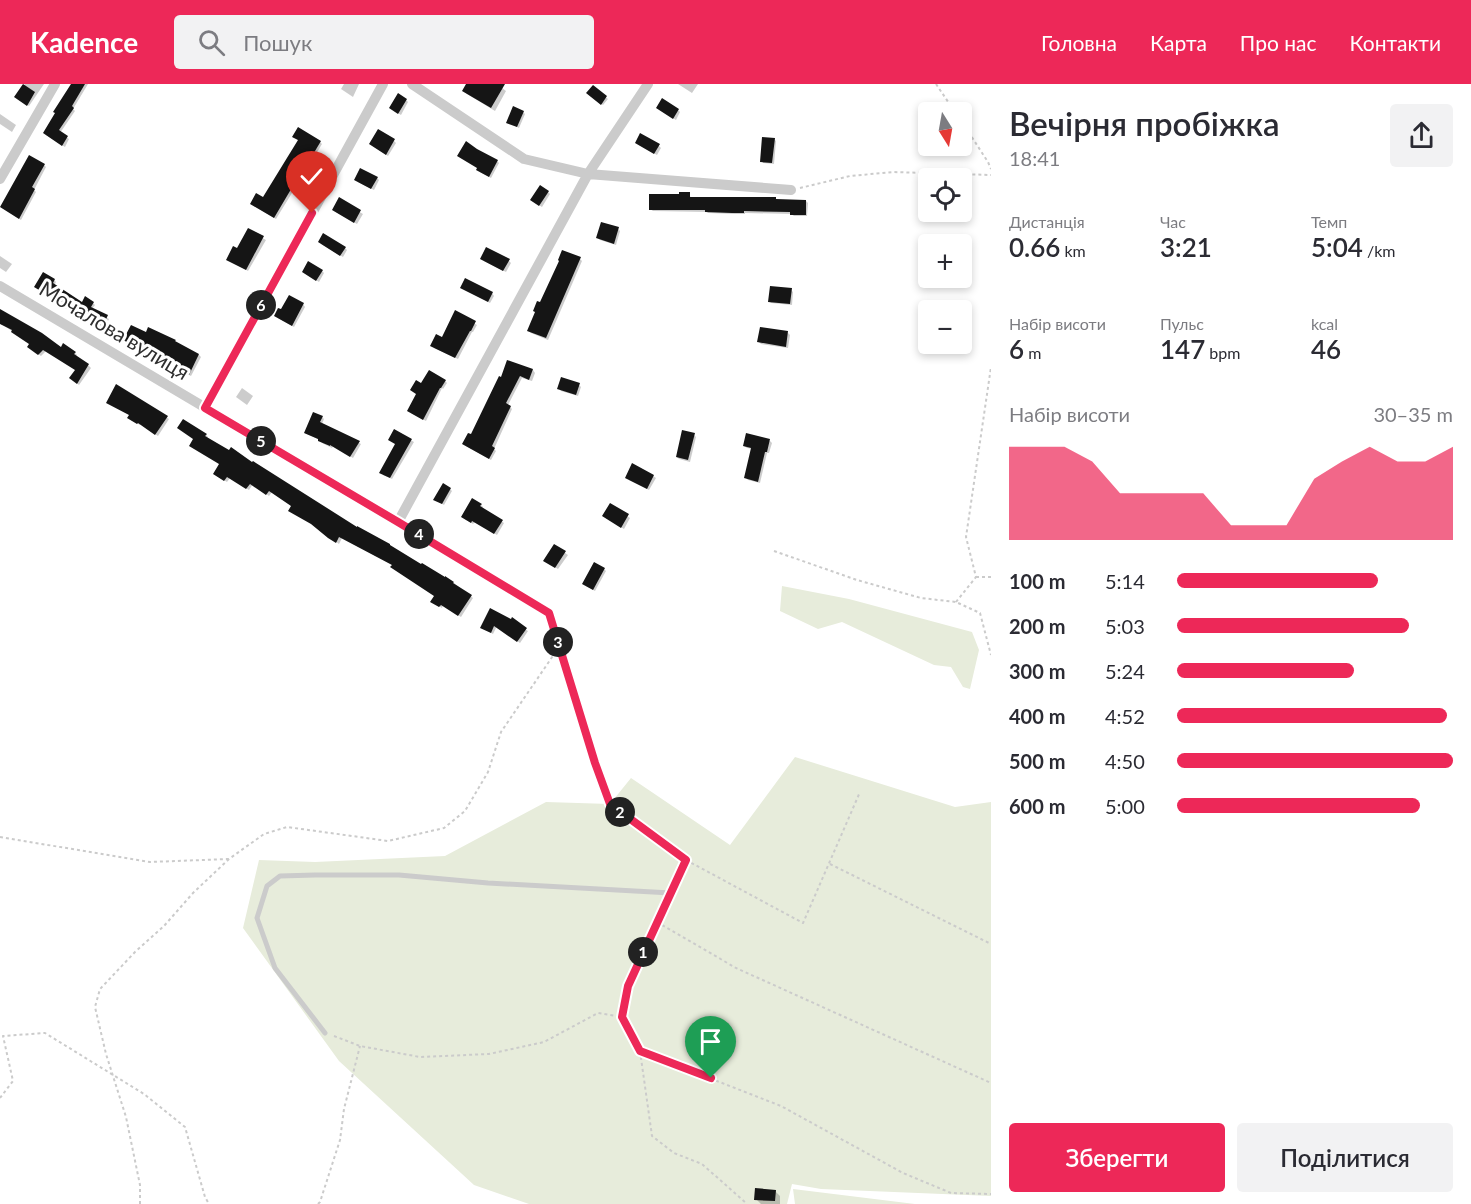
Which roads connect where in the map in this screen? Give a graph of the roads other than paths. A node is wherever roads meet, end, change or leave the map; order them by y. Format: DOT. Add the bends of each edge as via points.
graph roads {
  1 [pos="55,84"];
  2 [pos="384,84"];
  3 [pos="412,84"];
  4 [pos="648,84"];
  5 [pos="588,174"];
  6 [pos="0,179"];
  7 [pos="791,190"];
  8 [pos="0,286"];
  9 [pos="205,408"];
  10 [pos="398,522"];
  11 [pos="549,613"];
  12 [pos="671,893"];
  13 [pos="325,1033"];
  1 -- 6 [label="street"];
  2 -- 9 [label="street"];
  3 -- 5 [label="street" via="524,159"];
  4 -- 5 [label="street"];
  5 -- 7 [label="street"];
  5 -- 10 [label="street"];
  8 -- 9 [label="street, Мочалова вулиця"];
  9 -- 10 [label="street, Мочалова вулиця"];
  10 -- 11 [label="street, Мочалова вулиця"];
  12 -- 13 [label="lane" via="399,875 280,876 267,886 257,918 275,968"];
}
